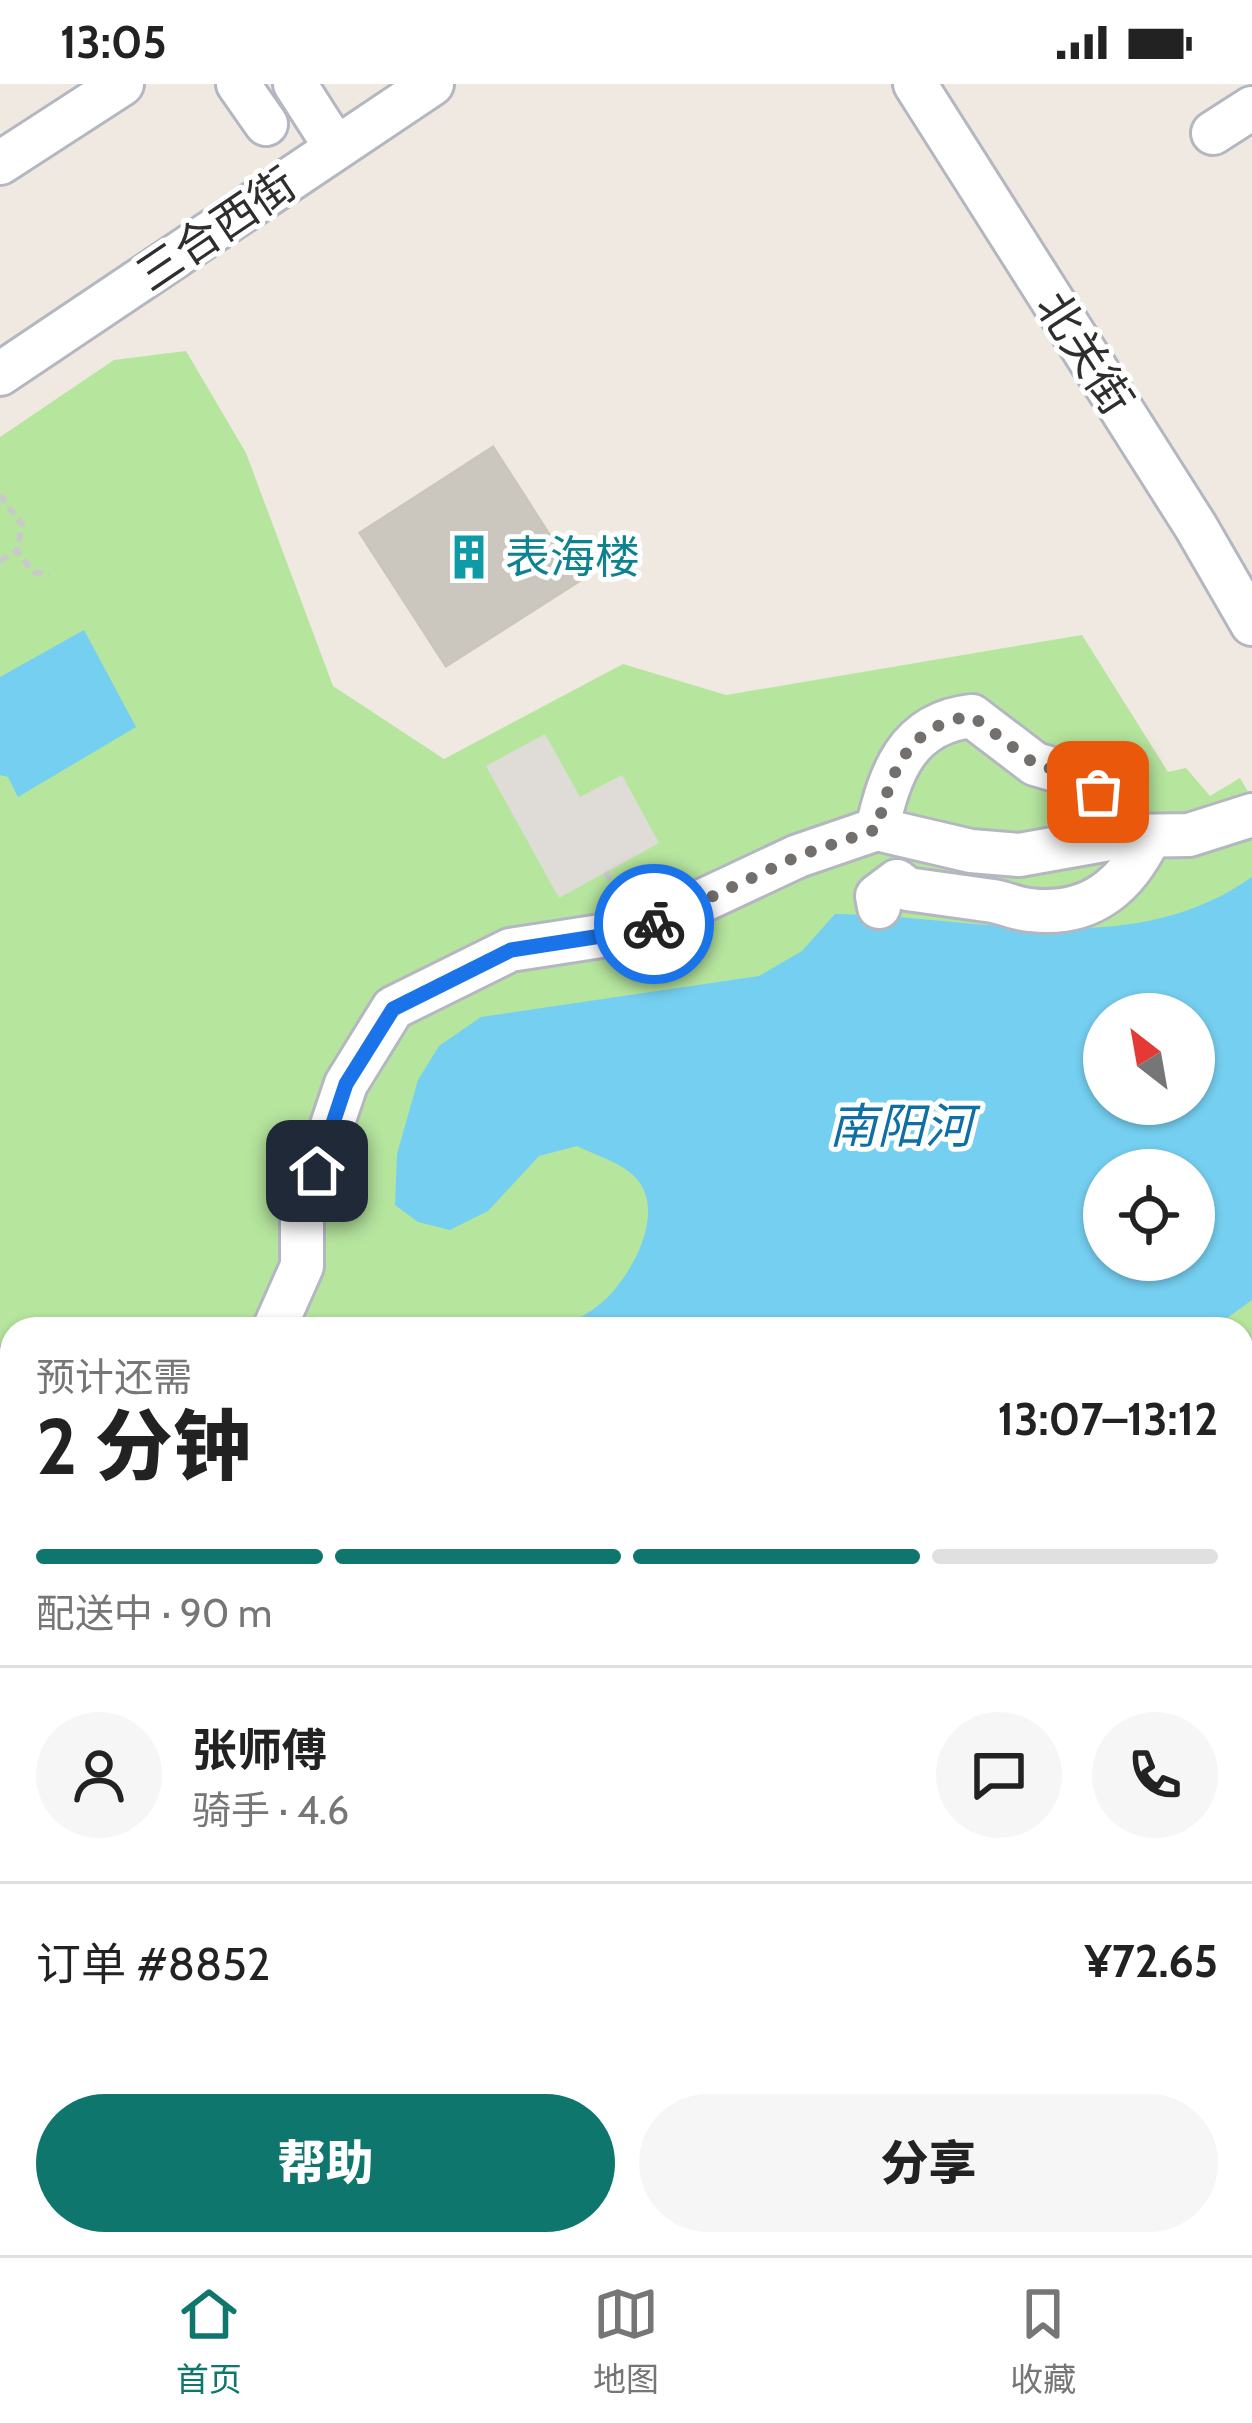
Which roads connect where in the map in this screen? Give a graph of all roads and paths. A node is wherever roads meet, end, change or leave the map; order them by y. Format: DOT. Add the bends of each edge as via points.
graph roads {
  1 [pos="122,84"];
  2 [pos="238,84"];
  3 [pos="295,84"];
  4 [pos="432,84"];
  5 [pos="915,84"];
  6 [pos="1252,108"];
  7 [pos="266,124"];
  8 [pos="1213,133"];
  9 [pos="336,148"];
  10 [pos="0,163"];
  11 [pos="0,374"];
  12 [pos="0,495"];
  13 [pos="17,551"];
  14 [pos="0,561"];
  15 [pos="50,575"];
  16 [pos="1252,624"];
  17 [pos="1252,815"];
  18 [pos="877,829"];
  19 [pos="1138,836"];
  20 [pos="879,907"];
  21 [pos="279,1317"];
  1 -- 10 [label="street"];
  2 -- 7 [label="street"];
  3 -- 9 [label="street"];
  4 -- 9 [label="street, 三合西街"];
  5 -- 16 [label="street, 北关街"];
  6 -- 8 [label="street"];
  9 -- 11 [label="street, 三合西街"];
  12 -- 13 [label="path" via="22,525"];
  13 -- 14 [label="path"];
  13 -- 15 [label="path" via="34,572"];
  17 -- 19 [label="street" via="1189,835"];
  18 -- 19 [label="street" via="1019,855"];
  18 -- 19 [label="street" via="900,759 918,739 972,716 1035,764 1076,776"];
  18 -- 21 [label="street" via="798,856 640,930 511,950 393,1009 346,1084 302,1214 302,1266"];
  19 -- 20 [label="street" via="1139,859 1100,901 1082,906 1031,910 908,889 897,880 878,896"];
}
